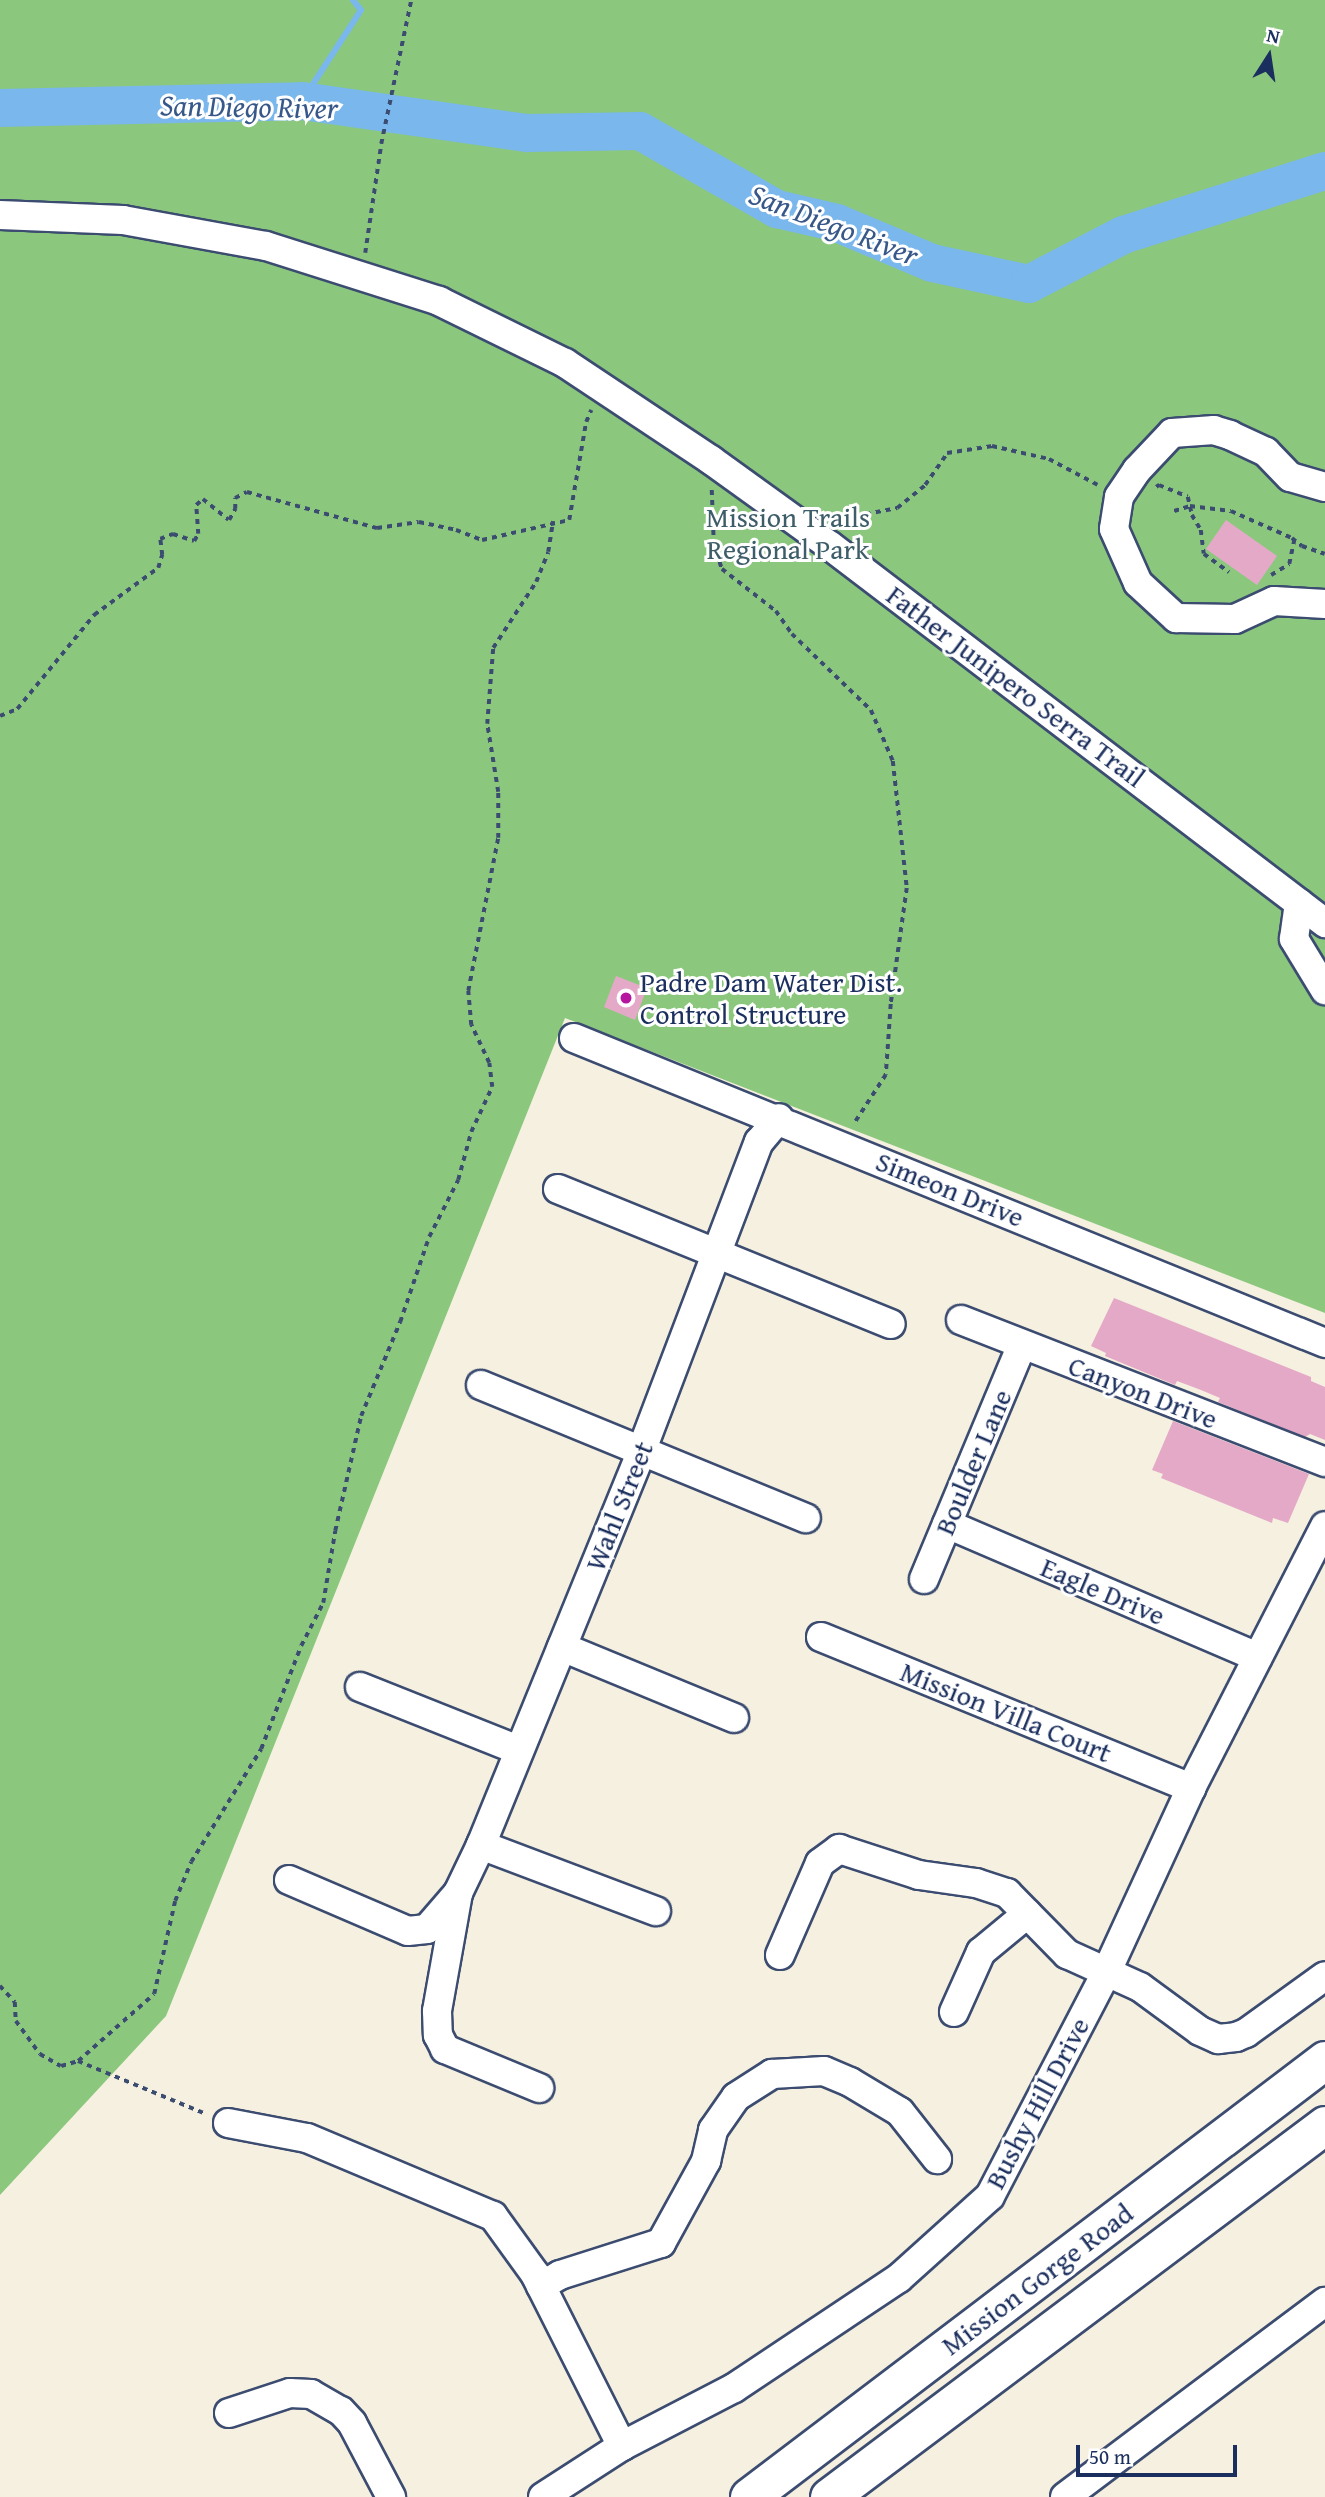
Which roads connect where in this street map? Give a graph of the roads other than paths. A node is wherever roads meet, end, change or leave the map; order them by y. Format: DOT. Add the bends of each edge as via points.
graph roads {
  1 [pos="0,215"];
  2 [pos="1325,487"];
  3 [pos="1325,604"];
  4 [pos="1299,903"];
  5 [pos="1325,923"];
  6 [pos="1325,990"];
  7 [pos="574,1038"];
  8 [pos="779,1118"];
  9 [pos="558,1189"];
  10 [pos="715,1253"];
  11 [pos="961,1320"];
  12 [pos="891,1324"];
  13 [pos="1325,1343"];
  14 [pos="1022,1345"];
  15 [pos="481,1385"];
  16 [pos="641,1452"];
  17 [pos="1325,1462"];
  18 [pos="806,1517"];
  19 [pos="947,1524"];
  20 [pos="1325,1526"];
  21 [pos="925,1578"];
  22 [pos="821,1637"];
  23 [pos="562,1647"];
  24 [pos="1258,1657"];
  25 [pos="360,1687"];
  26 [pos="734,1718"];
  27 [pos="518,1750"];
  28 [pos="1191,1788"];
  29 [pos="481,1845"];
  30 [pos="289,1880"];
  31 [pos="458,1893"];
  32 [pos="656,1911"];
  33 [pos="1027,1914"];
  34 [pos="780,1955"];
  35 [pos="1107,1971"];
  36 [pos="1325,1976"];
  37 [pos="954,2012"];
  38 [pos="1325,2060"];
  39 [pos="539,2088"];
  40 [pos="228,2123"];
  41 [pos="1325,2125"];
  42 [pos="937,2158"];
  43 [pos="541,2286"];
  44 [pos="1325,2302"];
  45 [pos="229,2413"];
  46 [pos="622,2446"];
  47 [pos="391,2497"];
  48 [pos="543,2497"];
  49 [pos="749,2497"];
  50 [pos="829,2497"];
  51 [pos="1065,2497"];
  1 -- 4 [label="street, Father Junipero Serra Trail" via="123,220 266,246 439,302 492,326 601,386 711,460"];
  2 -- 3 [label="street" via="1290,477 1266,452 1214,430 1172,433 1119,497 1114,528 1138,583 1176,618 1235,620 1274,601"];
  4 -- 5 [label="street, Father Junipero Serra Trail"];
  4 -- 6 [label="street" via="1294,939"];
  7 -- 8 [label="street, Simeon Drive"];
  8 -- 10 [label="street, Wahl Street" via="759,1142"];
  8 -- 13 [label="street, Simeon Drive"];
  9 -- 10 [label="street"];
  10 -- 12 [label="street"];
  10 -- 16 [label="street, Wahl Street"];
  11 -- 14 [label="street, Canyon Drive"];
  14 -- 17 [label="street, Canyon Drive"];
  14 -- 19 [label="street, Boulder Lane"];
  15 -- 16 [label="street"];
  16 -- 18 [label="street"];
  16 -- 23 [label="street, Wahl Street"];
  19 -- 21 [label="street, Boulder Lane"];
  19 -- 24 [label="street, Eagle Drive"];
  20 -- 24 [label="street, Bushy Hill Drive"];
  22 -- 28 [label="street, Mission Villa Court"];
  23 -- 26 [label="street"];
  23 -- 27 [label="street, Wahl Street"];
  24 -- 28 [label="street, Bushy Hill Drive"];
  25 -- 27 [label="street"];
  27 -- 29 [label="street, Wahl Street"];
  28 -- 35 [label="street, Bushy Hill Drive"];
  29 -- 31 [label="street, Wahl Street"];
  29 -- 32 [label="street"];
  30 -- 31 [label="street" via="408,1931 427,1929"];
  31 -- 39 [label="street" via="437,2011 438,2035 445,2049"];
  33 -- 34 [label="street" via="1007,1893 919,1874 839,1849 820,1863"];
  33 -- 35 [label="street" via="1067,1954"];
  33 -- 37 [label="street" via="981,1952"];
  35 -- 36 [label="street" via="1219,2039 1246,2033"];
  35 -- 46 [label="street, Bushy Hill Drive" via="990,2196 899,2278 734,2388"];
  38 -- 49 [label="main road, Mission Gorge Road"];
  40 -- 43 [label="street" via="307,2138 493,2216"];
  41 -- 50 [label="main road, Mission Gorge Road"];
  42 -- 43 [label="street" via="900,2112 850,2082 824,2071 772,2074 736,2097 713,2130 706,2161 662,2242 560,2275"];
  43 -- 46 [label="street"];
  44 -- 51 [label="street"];
  45 -- 47 [label="street" via="290,2393 311,2395 341,2411 352,2423"];
  46 -- 48 [label="street, Bushy Hill Drive"];
}
